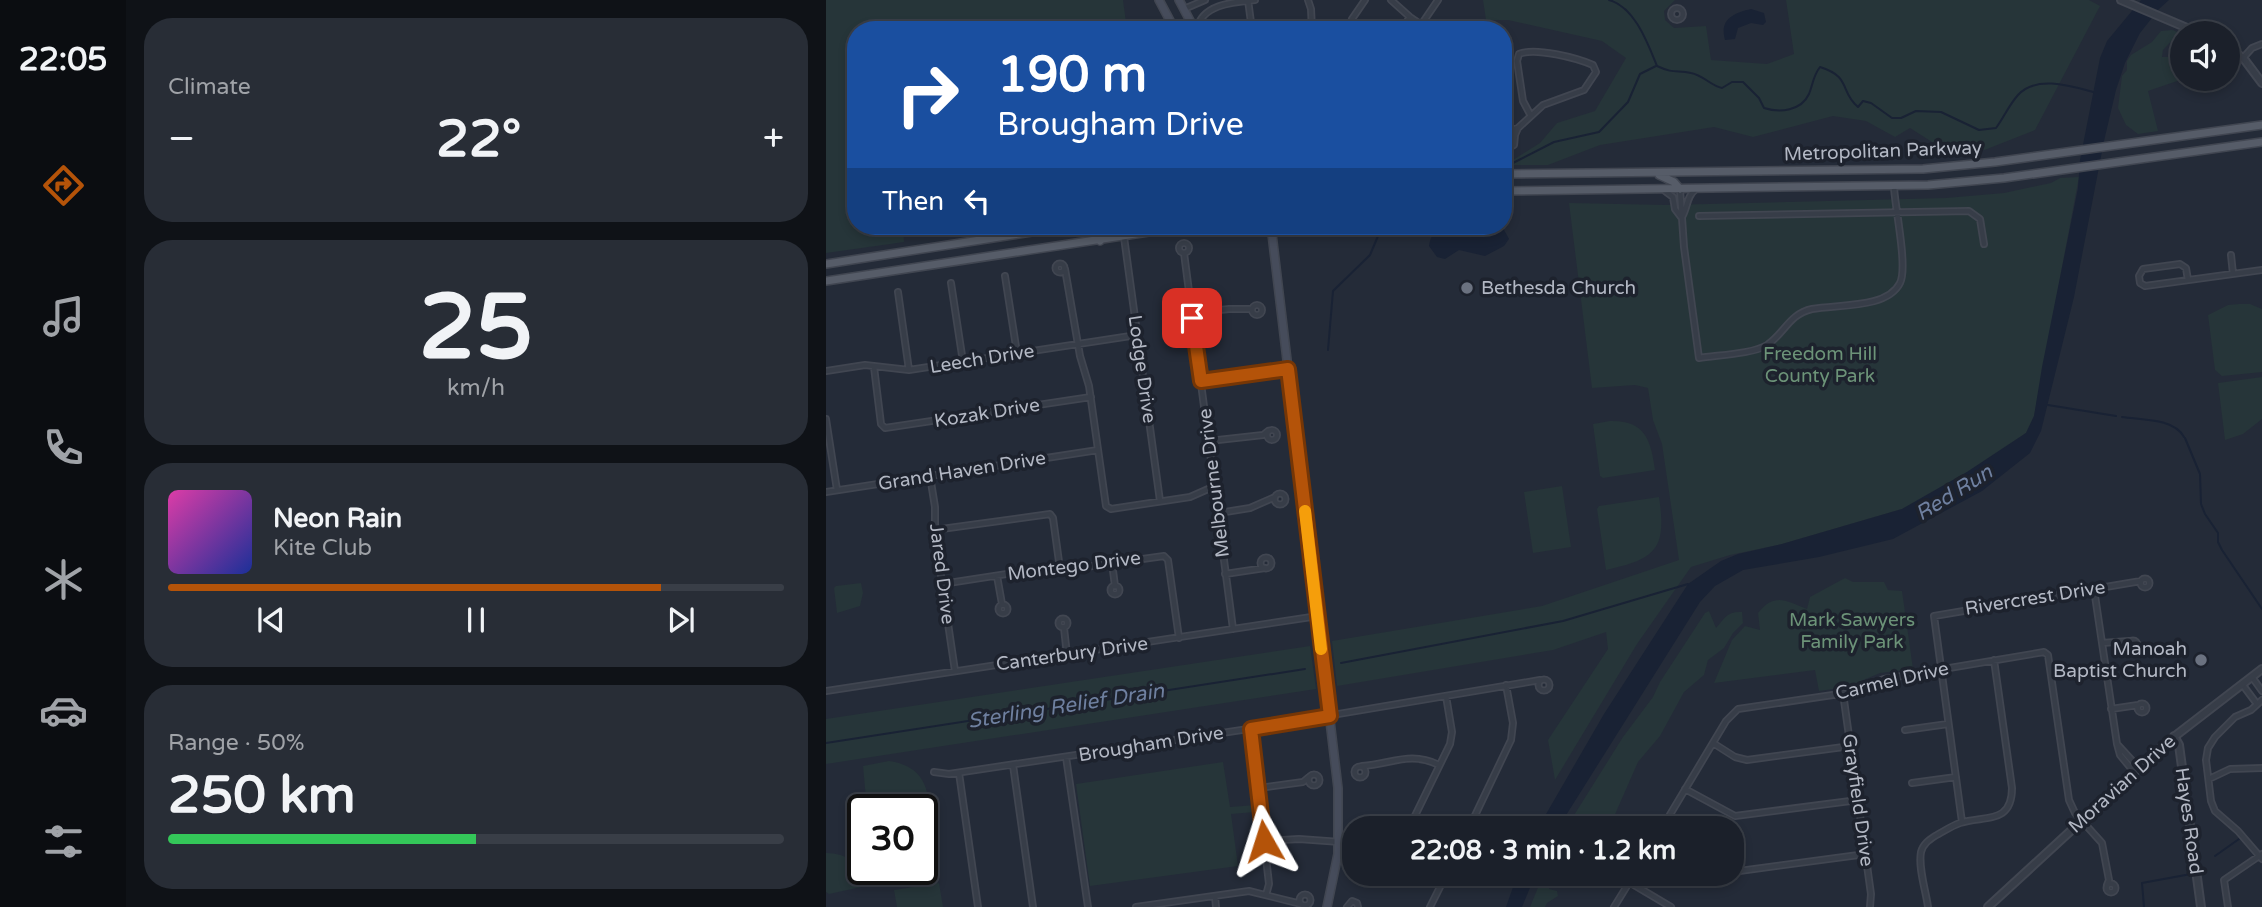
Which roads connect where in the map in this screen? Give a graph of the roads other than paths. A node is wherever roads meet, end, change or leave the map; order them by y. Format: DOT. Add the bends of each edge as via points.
graph roads {
  1 [pos="1160,0"];
  2 [pos="1179,0"];
  3 [pos="1248,0"];
  4 [pos="1255,0"];
  5 [pos="1308,0"];
  6 [pos="1365,0"];
  7 [pos="1391,0"];
  8 [pos="1438,0"];
  9 [pos="2122,0"];
  10 [pos="1203,1"];
  11 [pos="1227,2"];
  12 [pos="1676,8"];
  13 [pos="1184,9"];
  14 [pos="1209,12"];
  15 [pos="1410,17"];
  16 [pos="1352,19"];
  17 [pos="1170,21"];
  18 [pos="1191,21"];
  19 [pos="1200,21"];
  20 [pos="1251,21"];
  21 [pos="1312,21"];
  22 [pos="1407,21"];
  23 [pos="1416,21"];
  24 [pos="1424,21"];
  25 [pos="2171,21"];
  26 [pos="2262,44"];
  27 [pos="2240,56"];
  28 [pos="2243,58"];
  29 [pos="2262,83"];
  30 [pos="1531,116"];
  31 [pos="2262,125"];
  32 [pos="1512,131"];
  33 [pos="2179,137"];
  34 [pos="2262,142"];
  35 [pos="2176,154"];
  36 [pos="1903,170"];
  37 [pos="1652,173"];
  38 [pos="1512,174"];
  39 [pos="1896,187"];
  40 [pos="1661,189"];
  41 [pos="1680,189"];
  42 [pos="1696,189"];
  43 [pos="1512,191"];
  44 [pos="1896,212"];
  45 [pos="1699,216"];
  46 [pos="1682,218"];
  47 [pos="1014,235"];
  48 [pos="1107,235"];
  49 [pos="1131,235"];
  50 [pos="1274,235"];
  51 [pos="1124,237"];
  52 [pos="1100,241"];
  53 [pos="1984,244"];
  54 [pos="1184,253"];
  55 [pos="889,255"];
  56 [pos="2231,255"];
  57 [pos="837,262"];
  58 [pos="826,264"];
  59 [pos="2262,270"];
  60 [pos="886,272"];
  61 [pos="1063,272"];
  62 [pos="2234,274"];
  63 [pos="1005,276"];
  64 [pos="2188,280"];
  65 [pos="830,281"];
  66 [pos="951,283"];
  67 [pos="898,292"];
  68 [pos="1251,309"];
  69 [pos="1192,313"];
  70 [pos="1137,335"];
  71 [pos="1078,344"];
  72 [pos="1017,353"];
  73 [pos="963,362"];
  74 [pos="874,367"];
  75 [pos="1288,369"];
  76 [pos="909,370"];
  77 [pos="826,371"];
  78 [pos="1201,381"];
  79 [pos="1091,397"];
  80 [pos="826,419"];
  81 [pos="1266,434"];
  82 [pos="1209,442"];
  83 [pos="1098,450"];
  84 [pos="930,476"];
  85 [pos="1215,486"];
  86 [pos="837,490"];
  87 [pos="826,492"];
  88 [pos="1274,500"];
  89 [pos="1160,501"];
  90 [pos="1219,513"];
  91 [pos="934,530"];
  92 [pos="1112,563"];
  93 [pos="1261,563"];
  94 [pos="1265,568"];
  95 [pos="1060,569"];
  96 [pos="1258,569"];
  97 [pos="1225,574"];
  98 [pos="997,576"];
  99 [pos="2139,583"];
  100 [pos="942,584"];
  101 [pos="1115,586"];
  102 [pos="2094,589"];
  103 [pos="1002,604"];
  104 [pos="1318,615"];
  105 [pos="1064,628"];
  106 [pos="1233,629"];
  107 [pos="1179,638"];
  108 [pos="2128,642"];
  109 [pos="2102,643"];
  110 [pos="1067,654"];
  111 [pos="1994,659"];
  112 [pos="1941,670"];
  113 [pos="2262,670"];
  114 [pos="956,671"];
  115 [pos="2252,677"];
  116 [pos="1540,680"];
  117 [pos="1533,682"];
  118 [pos="2242,684"];
  119 [pos="1507,685"];
  120 [pos="1538,687"];
  121 [pos="826,691"];
  122 [pos="2262,691"];
  123 [pos="1843,693"];
  124 [pos="1446,696"];
  125 [pos="2260,702"];
  126 [pos="2137,707"];
  127 [pos="2111,709"];
  128 [pos="1330,716"];
  129 [pos="1948,724"];
  130 [pos="1251,729"];
  131 [pos="1905,730"];
  132 [pos="2174,736"];
  133 [pos="1713,743"];
  134 [pos="1851,747"];
  135 [pos="1066,757"];
  136 [pos="1013,765"];
  137 [pos="1439,765"];
  138 [pos="1362,766"];
  139 [pos="1370,766"];
  140 [pos="2262,768"];
  141 [pos="2136,770"];
  142 [pos="934,772"];
  143 [pos="1366,772"];
  144 [pos="959,773"];
  145 [pos="1309,777"];
  146 [pos="1956,777"];
  147 [pos="2209,779"];
  148 [pos="1303,782"];
  149 [pos="1912,783"];
  150 [pos="1310,784"];
  151 [pos="1259,788"];
  152 [pos="1685,789"];
  153 [pos="1858,800"];
  154 [pos="1415,816"];
  155 [pos="1475,816"];
  156 [pos="1669,816"];
  157 [pos="2082,820"];
  158 [pos="1962,822"];
  159 [pos="1264,841"];
  160 [pos="1338,842"];
  161 [pos="1342,842"];
  162 [pos="1866,854"];
  163 [pos="2261,856"];
  164 [pos="1744,870"];
  165 [pos="2110,883"];
  166 [pos="1441,886"];
  167 [pos="1627,886"];
  168 [pos="1636,886"];
  169 [pos="1266,895"];
  170 [pos="1215,896"];
  171 [pos="1298,902"];
  172 [pos="1358,906"];
  173 [pos="978,907"];
  174 [pos="1033,907"];
  175 [pos="1088,907"];
  176 [pos="1136,907"];
  177 [pos="1216,907"];
  178 [pos="1327,907"];
  179 [pos="1347,907"];
  180 [pos="1430,907"];
  181 [pos="1614,907"];
  182 [pos="1671,907"];
  183 [pos="1870,907"];
  184 [pos="1928,907"];
  185 [pos="1988,907"];
  186 [pos="2201,907"];
  187 [pos="2228,907"];
  1 -- 17 [label="main road"];
  2 -- 13 [label="main road"];
  3 -- 4 [label="street"];
  3 -- 11 [label="street"];
  3 -- 20 [label="street"];
  5 -- 21 [label="street"];
  6 -- 16 [label="street"];
  7 -- 15 [label="street"];
  8 -- 24 [label="street"];
  9 -- 25 [label="street"];
  10 -- 13 [label="street"];
  10 -- 14 [label="street"];
  11 -- 14 [label="street"];
  12 -- 12 [label="street" via="1682,12 1681,18 1674,19 1671,13"];
  13 -- 18 [label="main road"];
  14 -- 19 [label="street"];
  15 -- 22 [label="street"];
  15 -- 23 [label="street"];
  26 -- 28 [label="street"];
  27 -- 28 [label="street"];
  28 -- 29 [label="street"];
  30 -- 30 [label="street" via="1522,102 1519,54 1552,54 1593,65 1596,72 1584,90 1543,105"];
  30 -- 32 [label="street"];
  31 -- 33 [label="main road, Metropolitan Parkway"];
  33 -- 35 [label="main road" via="2173,145"];
  33 -- 36 [label="main road, Metropolitan Parkway"];
  34 -- 35 [label="main road, Metropolitan Parkway"];
  35 -- 39 [label="main road, Metropolitan Parkway"];
  36 -- 37 [label="main road, Metropolitan Parkway"];
  36 -- 39 [label="main road" via="1905,180"];
  37 -- 38 [label="main road, Metropolitan Parkway"];
  37 -- 41 [label="main road" via="1670,179"];
  39 -- 42 [label="main road, Metropolitan Parkway"];
  39 -- 44 [label="street"];
  40 -- 41 [label="main road, Metropolitan Parkway"];
  40 -- 43 [label="main road, Metropolitan Parkway"];
  40 -- 46 [label="street" via="1673,197"];
  41 -- 42 [label="main road, Metropolitan Parkway"];
  41 -- 46 [label="street"];
  42 -- 46 [label="street"];
  44 -- 45 [label="street"];
  44 -- 46 [label="street" via="1902,277 1888,297 1797,314 1766,346 1699,358"];
  44 -- 53 [label="street" via="1969,211 1980,219"];
  47 -- 55 [label="main road"];
  48 -- 52 [label="main road"];
  49 -- 51 [label="main road"];
  50 -- 75 [label="main road"];
  51 -- 52 [label="main road"];
  51 -- 70 [label="street, Lodge Drive"];
  52 -- 60 [label="main road"];
  54 -- 69 [label="street, Melbourne Drive"];
  55 -- 57 [label="main road"];
  55 -- 60 [label="main road" via="882,262"];
  56 -- 62 [label="street"];
  57 -- 58 [label="main road"];
  57 -- 65 [label="main road" via="841,271"];
  59 -- 62 [label="street"];
  60 -- 65 [label="main road"];
  61 -- 71 [label="street"];
  62 -- 64 [label="street"];
  63 -- 72 [label="street"];
  64 -- 64 [label="street" via="2146,286 2140,284 2139,276 2143,269 2179,264 2186,268"];
  66 -- 73 [label="street"];
  67 -- 76 [label="street"];
  68 -- 69 [label="street"];
  69 -- 78 [label="street, Melbourne Drive"];
  70 -- 71 [label="street, Leech Drive"];
  70 -- 89 [label="street, Lodge Drive"];
  71 -- 72 [label="street, Leech Drive"];
  71 -- 79 [label="street"];
  72 -- 73 [label="street, Leech Drive"];
  73 -- 76 [label="street, Leech Drive"];
  74 -- 76 [label="street, Leech Drive"];
  74 -- 77 [label="street, Leech Drive"];
  74 -- 79 [label="street, Kozak Drive" via="883,427"];
  75 -- 78 [label="street"];
  75 -- 104 [label="main road"];
  78 -- 82 [label="street, Melbourne Drive"];
  79 -- 83 [label="street"];
  80 -- 86 [label="street"];
  81 -- 82 [label="street"];
  82 -- 85 [label="street, Melbourne Drive"];
  83 -- 84 [label="street, Grand Haven Drive"];
  83 -- 89 [label="street" via="1107,508"];
  84 -- 86 [label="street, Grand Haven Drive"];
  84 -- 91 [label="street, Jared Drive"];
  85 -- 89 [label="street" via="1190,497"];
  85 -- 90 [label="street, Melbourne Drive"];
  86 -- 87 [label="street, Grand Haven Drive"];
  88 -- 90 [label="street"];
  90 -- 97 [label="street, Melbourne Drive"];
  91 -- 95 [label="street" via="1051,514"];
  91 -- 100 [label="street, Jared Drive"];
  92 -- 95 [label="street, Montego Drive"];
  92 -- 101 [label="street"];
  92 -- 107 [label="street, Montego Drive" via="1167,557"];
  93 -- 94 [label="street"];
  93 -- 94 [label="street" via="1264,558 1270,560"];
  93 -- 96 [label="street"];
  94 -- 96 [label="street"];
  95 -- 98 [label="street, Montego Drive"];
  96 -- 97 [label="street"];
  97 -- 106 [label="street, Melbourne Drive"];
  98 -- 100 [label="street, Montego Drive"];
  98 -- 103 [label="street"];
  99 -- 102 [label="street, Rivercrest Drive"];
  100 -- 114 [label="street, Jared Drive"];
  102 -- 109 [label="street"];
  102 -- 112 [label="street, Rivercrest Drive" via="1934,616"];
  104 -- 106 [label="street, Canterbury Drive"];
  104 -- 128 [label="main road"];
  105 -- 110 [label="street"];
  106 -- 107 [label="street, Canterbury Drive"];
  107 -- 110 [label="street, Canterbury Drive"];
  108 -- 109 [label="street"];
  109 -- 127 [label="street"];
  110 -- 114 [label="street, Canterbury Drive"];
  111 -- 112 [label="street, Carmel Drive"];
  111 -- 157 [label="street, Carmel Drive" via="2046,652 2068,800"];
  111 -- 158 [label="street" via="2012,795 2009,806 1998,816"];
  112 -- 123 [label="street, Carmel Drive" via="1884,679"];
  112 -- 129 [label="street"];
  113 -- 115 [label="street, Moravian Drive"];
  114 -- 121 [label="street, Canterbury Drive"];
  115 -- 118 [label="street, Moravian Drive"];
  115 -- 122 [label="street"];
  116 -- 117 [label="street, Brougham Drive"];
  116 -- 120 [label="street"];
  116 -- 120 [label="street" via="1549,686 1544,691"];
  117 -- 119 [label="street, Brougham Drive"];
  117 -- 120 [label="street"];
  118 -- 125 [label="street"];
  118 -- 132 [label="street, Moravian Drive"];
  119 -- 124 [label="street, Brougham Drive"];
  119 -- 155 [label="street" via="1511,740"];
  123 -- 133 [label="street, Carmel Drive" via="1738,709"];
  123 -- 134 [label="street, Grayfield Drive"];
  124 -- 128 [label="street, Brougham Drive"];
  124 -- 137 [label="street" via="1452,732"];
  125 -- 147 [label="street" via="2235,717 2211,742 2206,760"];
  126 -- 127 [label="street"];
  127 -- 141 [label="street" via="2120,755"];
  128 -- 130 [label="street, Brougham Drive"];
  128 -- 160 [label="main road" via="1339,801"];
  129 -- 131 [label="street"];
  129 -- 146 [label="street"];
  130 -- 135 [label="street, Brougham Drive"];
  130 -- 151 [label="street"];
  132 -- 141 [label="street, Moravian Drive"];
  132 -- 186 [label="street, Hayes Road" via="2179,745"];
  133 -- 134 [label="street" via="1747,761"];
  133 -- 152 [label="street"];
  134 -- 153 [label="street, Grayfield Drive"];
  135 -- 136 [label="street, Brougham Drive"];
  135 -- 175 [label="street"];
  136 -- 144 [label="street, Brougham Drive"];
  136 -- 174 [label="street"];
  137 -- 139 [label="street" via="1412,758"];
  137 -- 154 [label="street"];
  138 -- 139 [label="street"];
  138 -- 143 [label="street"];
  138 -- 143 [label="street" via="1355,774 1361,777"];
  139 -- 143 [label="street"];
  140 -- 147 [label="street" via="2230,769"];
  141 -- 157 [label="street, Moravian Drive"];
  142 -- 144 [label="street, Brougham Drive"];
  144 -- 173 [label="street"];
  145 -- 148 [label="street"];
  145 -- 150 [label="street"];
  145 -- 150 [label="street" via="1320,779 1317,785"];
  146 -- 149 [label="street"];
  146 -- 158 [label="street"];
  147 -- 163 [label="street" via="2215,811"];
  148 -- 150 [label="street"];
  148 -- 151 [label="street"];
  151 -- 159 [label="street"];
  152 -- 153 [label="street" via="1735,816"];
  152 -- 156 [label="street"];
  153 -- 162 [label="street, Grayfield Drive"];
  157 -- 165 [label="street" via="2102,843"];
  157 -- 185 [label="street, Moravian Drive"];
  158 -- 184 [label="street" via="1930,839 1921,850"];
  159 -- 160 [label="street"];
  159 -- 169 [label="street"];
  160 -- 161 [label="street"];
  160 -- 178 [label="main road"];
  162 -- 164 [label="street"];
  162 -- 183 [label="street, Grayfield Drive"];
  163 -- 187 [label="street" via="2224,880"];
  166 -- 180 [label="street"];
  167 -- 181 [label="street"];
  168 -- 182 [label="street"];
  169 -- 170 [label="street" via="1249,891"];
  169 -- 171 [label="street"];
  170 -- 176 [label="street"];
  170 -- 177 [label="street"];
  172 -- 179 [label="street" via="1352,901"];
}
